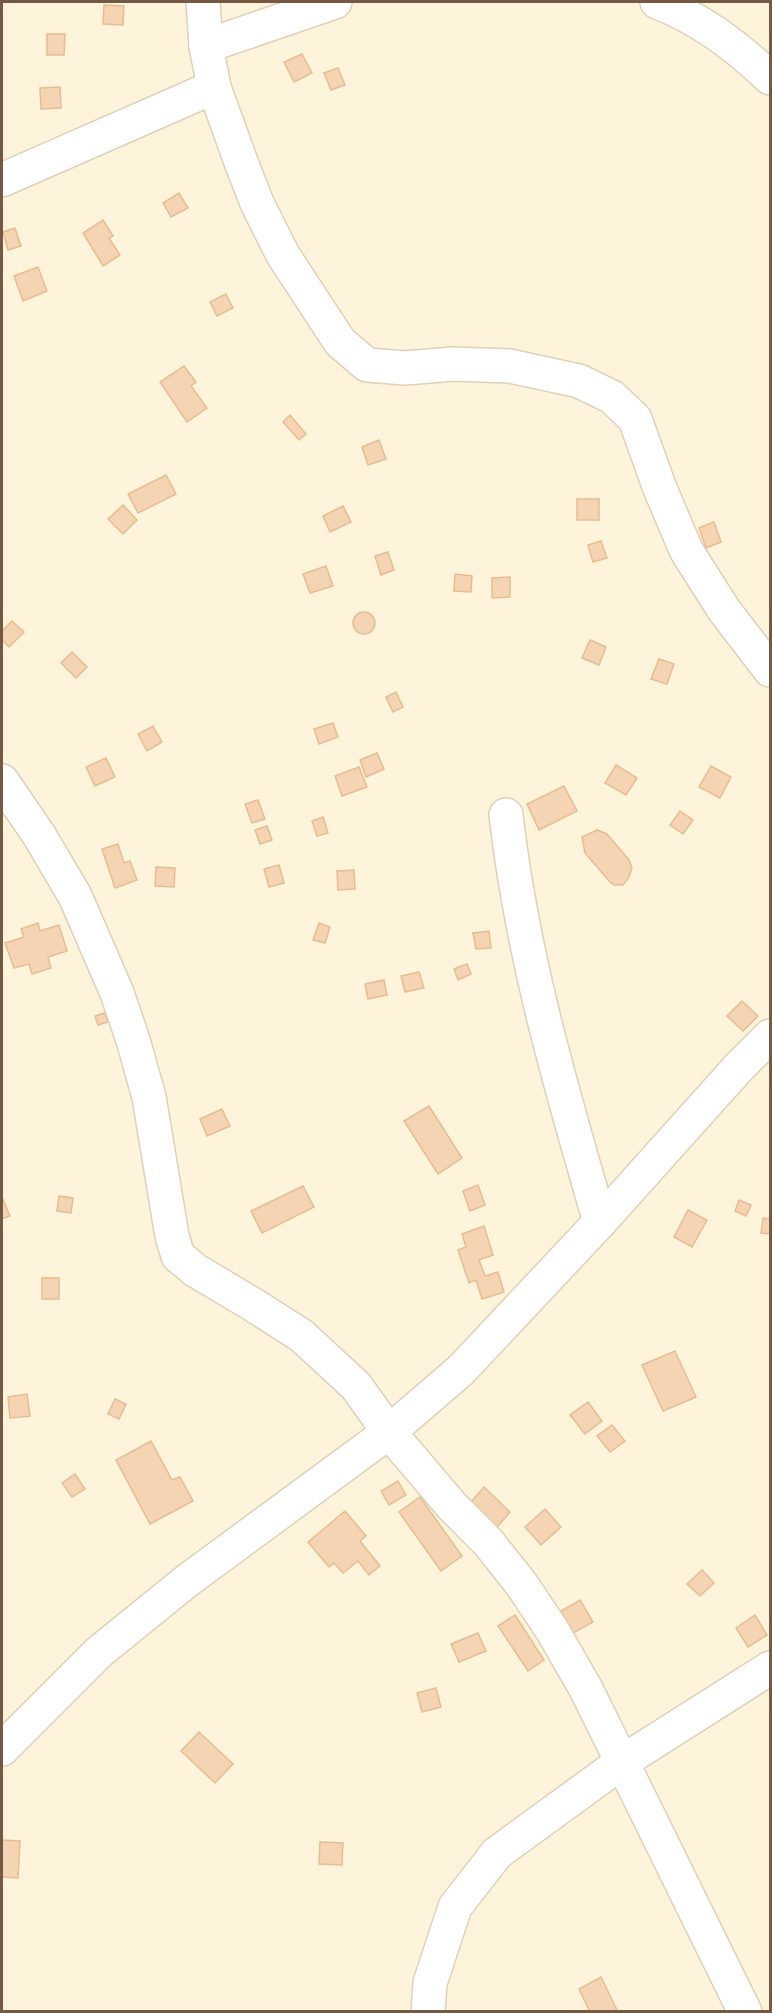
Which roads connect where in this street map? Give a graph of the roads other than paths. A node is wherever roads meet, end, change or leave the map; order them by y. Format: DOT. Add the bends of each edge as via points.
graph roads {
  1 [pos="203,2"];
  2 [pos="335,2"];
  3 [pos="657,2"];
  4 [pos="206,46"];
  5 [pos="771,78"];
  6 [pos="214,87"];
  7 [pos="2,180"];
  8 [pos="771,670"];
  9 [pos="2,781"];
  10 [pos="507,815"];
  11 [pos="771,1036"];
  12 [pos="600,1222"];
  13 [pos="389,1432"];
  14 [pos="771,1668"];
  15 [pos="2,1749"];
  16 [pos="622,1762"];
  17 [pos="428,2012"];
  18 [pos="746,2012"];
  1 -- 4 [label="street"];
  2 -- 4 [label="street"];
  3 -- 5 [label="street" via="675,9 742,52"];
  4 -- 6 [label="street"];
  6 -- 7 [label="street"];
  6 -- 8 [label="street" via="257,202 283,255 340,342 367,365 510,366 579,381 612,397 635,419 686,550 724,610"];
  9 -- 13 [label="street" via="75,896 117,993 149,1097 178,1256 302,1336 356,1386"];
  10 -- 12 [label="street" via="513,874 531,967"];
  11 -- 12 [label="street"];
  12 -- 13 [label="street" via="461,1370"];
  13 -- 15 [label="street" via="188,1580 99,1652"];
  13 -- 16 [label="street" via="522,1585 581,1679"];
  14 -- 16 [label="street"];
  16 -- 17 [label="street" via="497,1853 455,1907 430,1983"];
  16 -- 18 [label="street"];
}
